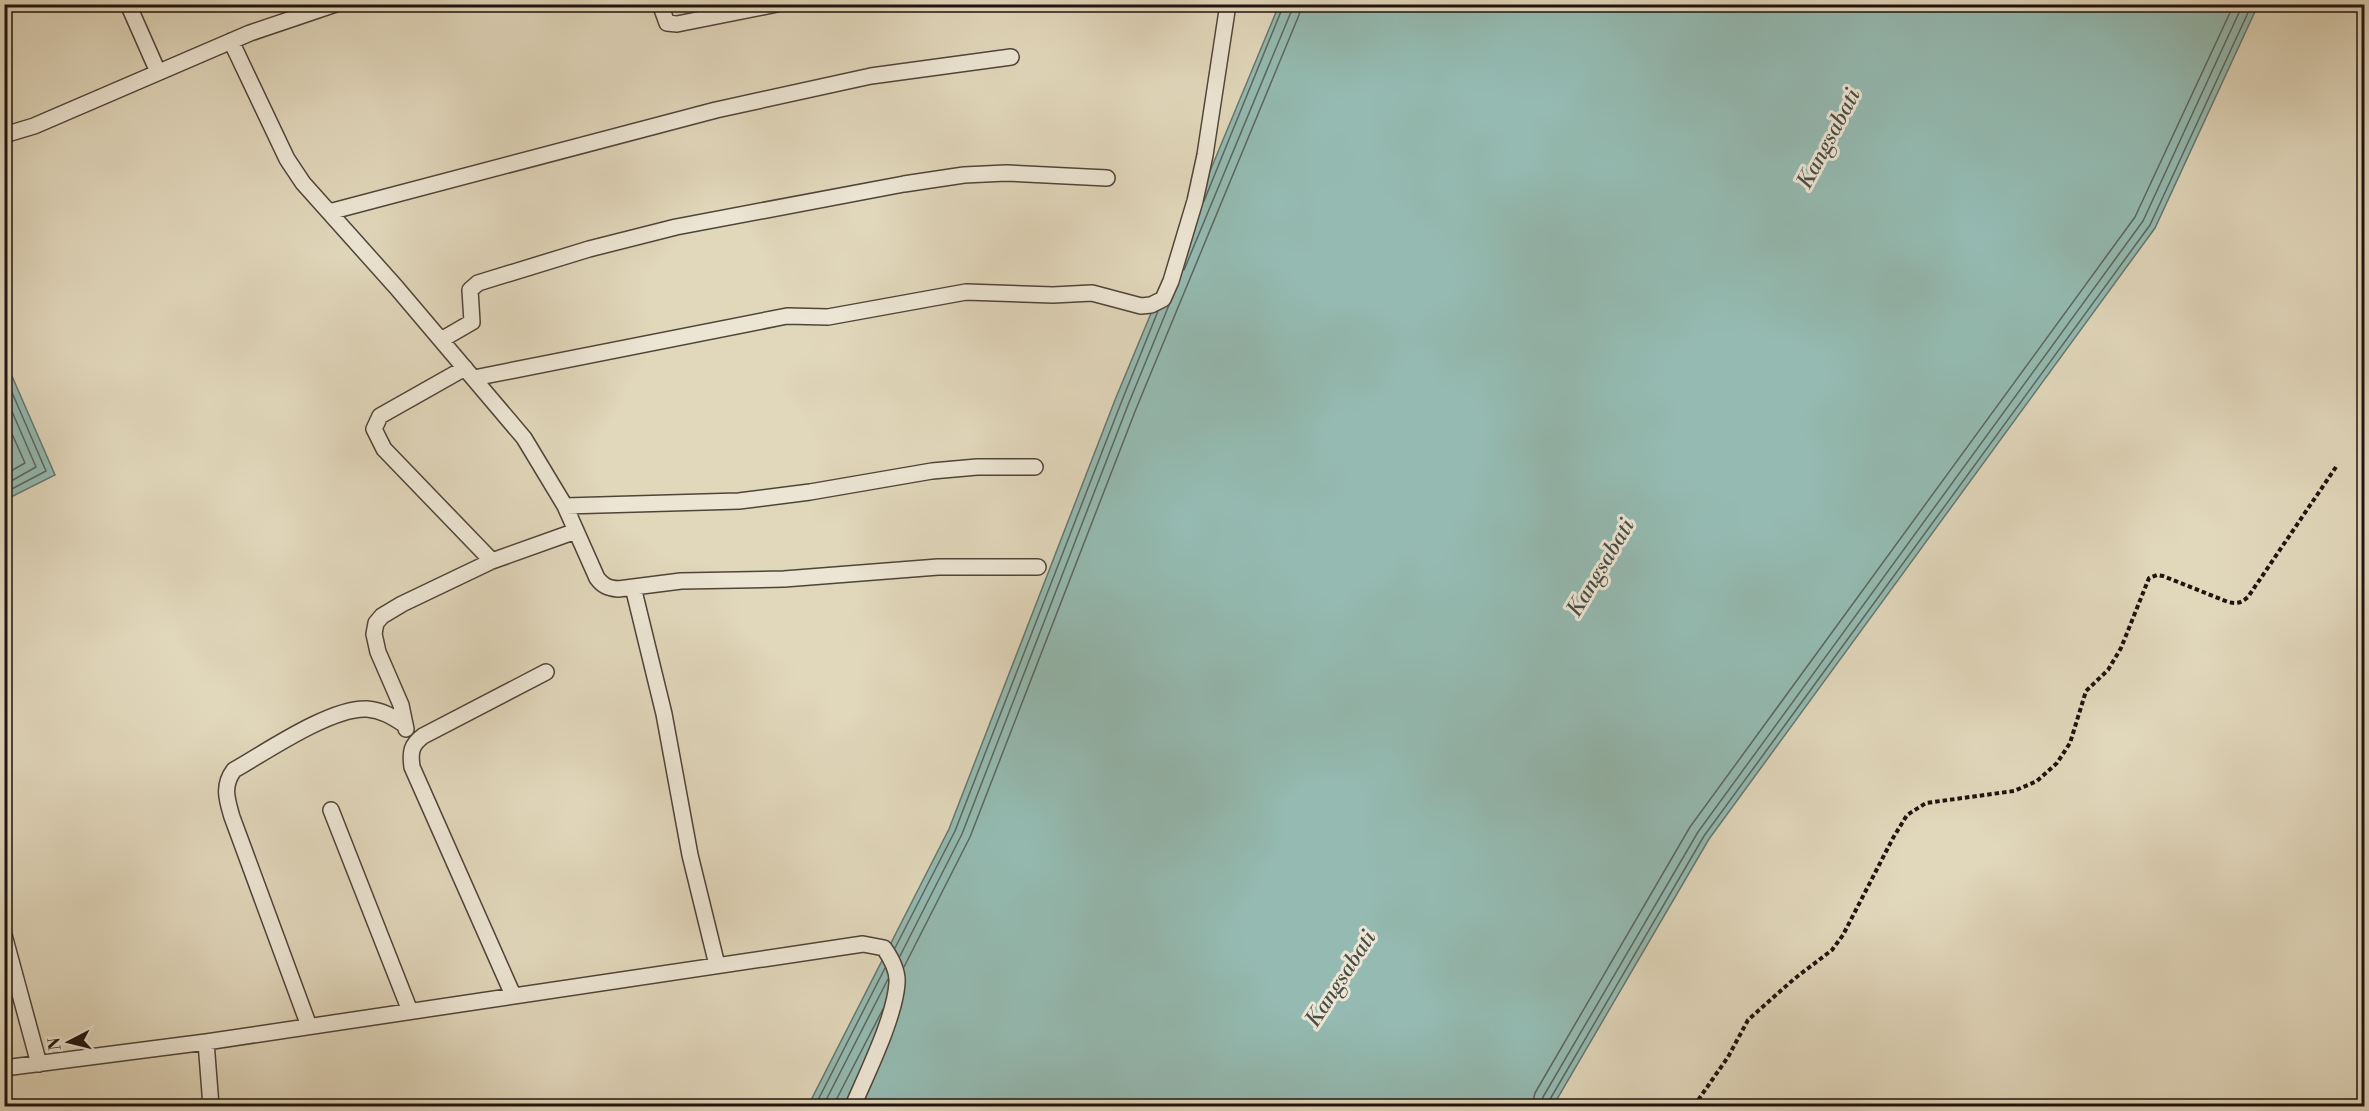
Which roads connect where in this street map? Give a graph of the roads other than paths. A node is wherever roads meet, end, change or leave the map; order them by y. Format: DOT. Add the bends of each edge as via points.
graph roads {
  1 [pos="128,4"];
  2 [pos="336,4"];
  3 [pos="660,4"];
  4 [pos="777,4"];
  5 [pos="1228,4"];
  6 [pos="231,41"];
  7 [pos="1011,57"];
  8 [pos="158,72"];
  9 [pos="4,135"];
  10 [pos="1107,178"];
  11 [pos="328,212"];
  12 [pos="441,340"];
  13 [pos="470,373"];
  14 [pos="1035,467"];
  15 [pos="565,506"];
  16 [pos="576,531"];
  17 [pos="492,561"];
  18 [pos="1038,567"];
  19 [pos="633,587"];
  20 [pos="546,672"];
  21 [pos="405,725"];
  22 [pos="411,754"];
  23 [pos="331,810"];
  24 [pos="4,935"];
  25 [pos="717,965"];
  26 [pos="513,995"];
  27 [pos="410,1011"];
  28 [pos="309,1026"];
  29 [pos="206,1042"];
  30 [pos="39,1064"];
  31 [pos="4,1068"];
  32 [pos="211,1107"];
  33 [pos="853,1107"];
  1 -- 8 [label="street"];
  2 -- 6 [label="street"];
  3 -- 4 [label="street" via="667,23 677,24"];
  5 -- 13 [label="street" via="1195,201 1171,281 1162,299 1151,305 1092,293 966,292 828,317 787,316"];
  6 -- 8 [label="street"];
  6 -- 11 [label="street" via="287,159"];
  7 -- 11 [label="street" via="871,76 727,108"];
  8 -- 9 [label="street" via="34,126"];
  10 -- 12 [label="street" via="964,175 676,227 478,283 469,296 472,322"];
  11 -- 12 [label="street"];
  12 -- 13 [label="street"];
  13 -- 15 [label="street" via="524,438"];
  13 -- 17 [label="street" via="392,409 381,416 375,429 384,449"];
  14 -- 15 [label="street" via="932,471 739,501"];
  15 -- 16 [label="street"];
  16 -- 17 [label="street"];
  16 -- 19 [label="street" via="602,584 618,589"];
  17 -- 21 [label="street" via="402,604 376,623 378,652"];
  18 -- 19 [label="street" via="938,567 784,579 681,580"];
  19 -- 25 [label="street"];
  20 -- 22 [label="street" via="423,735 414,743"];
  21 -- 22 [label="street"];
  21 -- 28 [label="street" via="389,714 367,709 344,712 234,770 225,787 232,817"];
  22 -- 26 [label="street" via="412,767"];
  23 -- 27 [label="street"];
  24 -- 30 [label="street"];
  25 -- 26 [label="street"];
  25 -- 33 [label="street" via="863,944 884,948 893,961 897,981 891,1012"];
  26 -- 27 [label="street"];
  27 -- 28 [label="street"];
  28 -- 29 [label="street"];
  29 -- 30 [label="street"];
  29 -- 32 [label="street"];
  30 -- 31 [label="street"];
}
